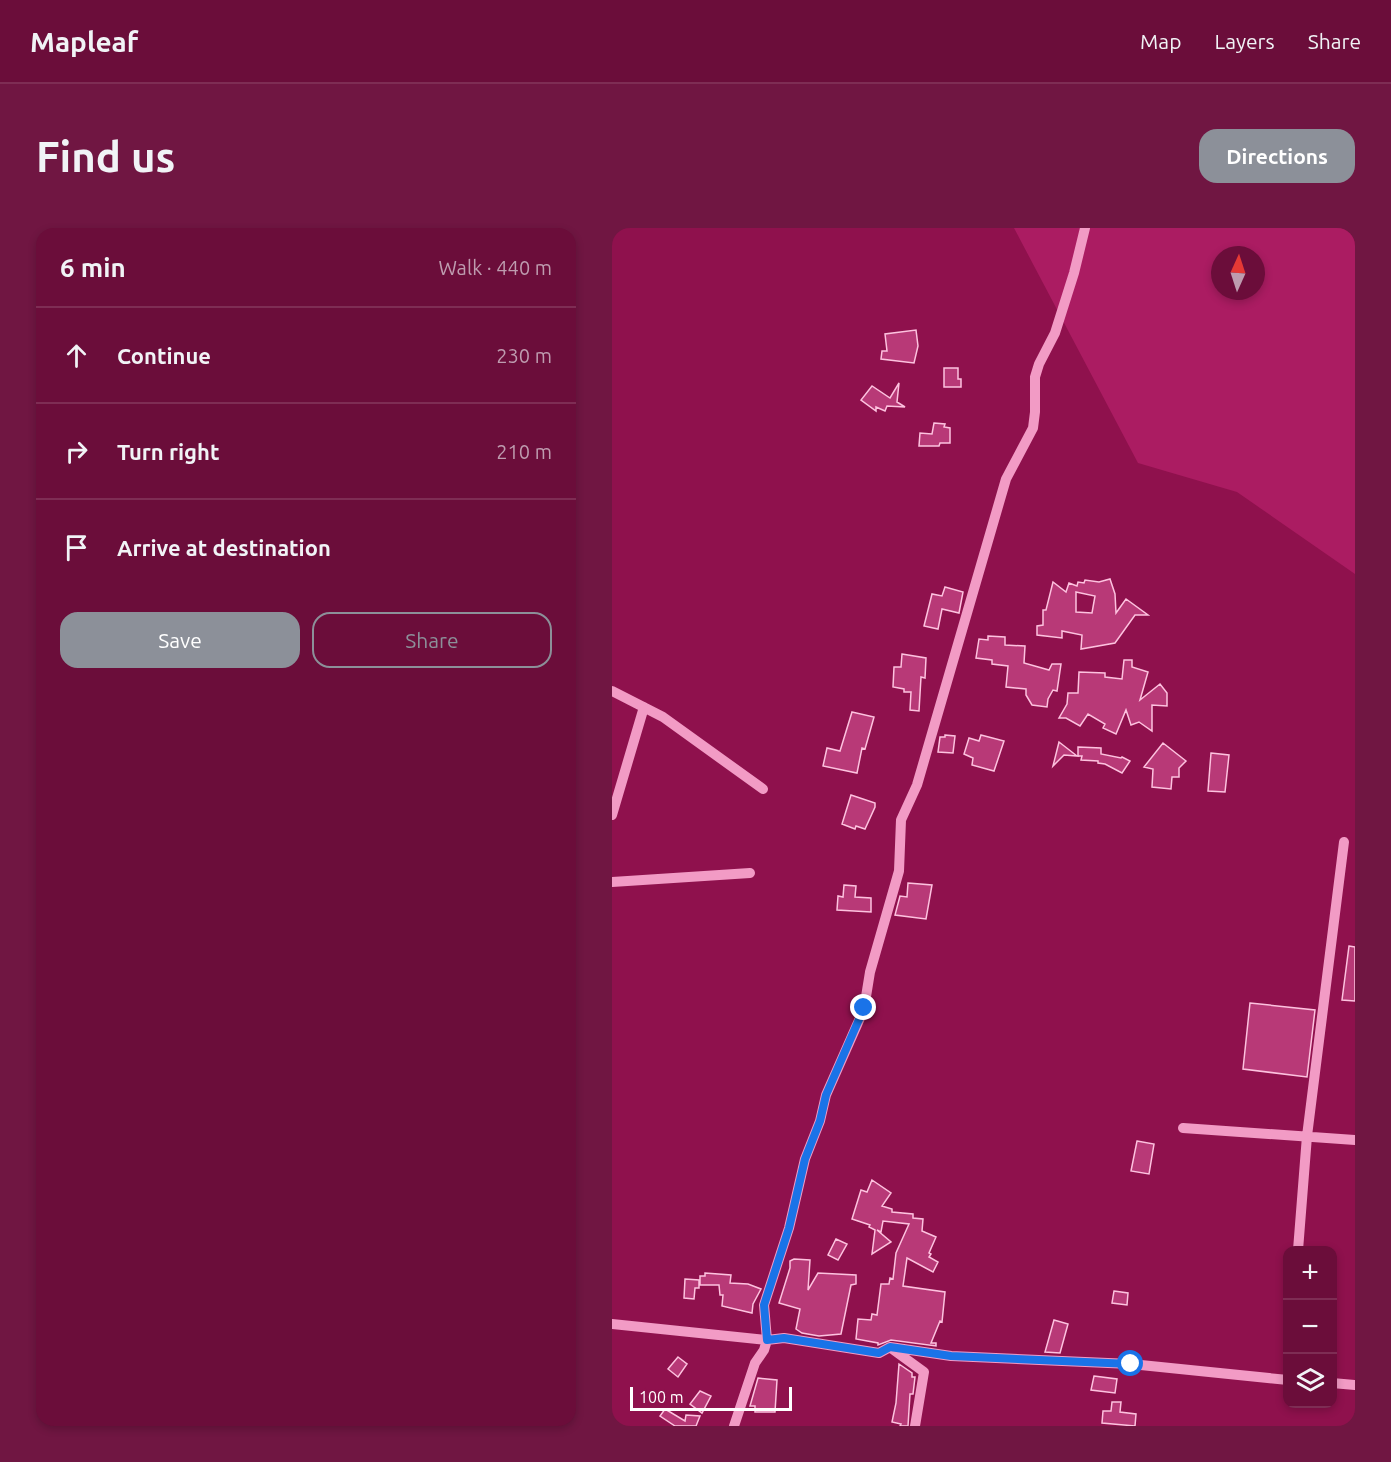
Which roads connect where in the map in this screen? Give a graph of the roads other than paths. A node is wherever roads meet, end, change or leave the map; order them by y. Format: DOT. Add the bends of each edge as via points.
graph roads {
  1 [pos="1084,228"];
  2 [pos="613,692"];
  3 [pos="644,707"];
  4 [pos="763,789"];
  5 [pos="612,815"];
  6 [pos="1344,842"];
  7 [pos="750,873"];
  8 [pos="612,882"];
  9 [pos="1182,1128"];
  10 [pos="1307,1136"];
  11 [pos="1355,1140"];
  12 [pos="1298,1246"];
  13 [pos="612,1324"];
  14 [pos="767,1340"];
  15 [pos="890,1347"];
  16 [pos="1283,1380"];
  17 [pos="1337,1383"];
  18 [pos="1355,1385"];
  19 [pos="734,1426"];
  20 [pos="915,1426"];
  1 -- 14 [label="street" via="1055,333 1035,377 1033,428 1006,479 917,785 901,820 899,871 870,972 864,1008 826,1095 764,1305"];
  2 -- 3 [label="street"];
  3 -- 4 [label="street"];
  3 -- 5 [label="street"];
  6 -- 10 [label="street"];
  7 -- 8 [label="street"];
  9 -- 10 [label="street"];
  10 -- 11 [label="street"];
  10 -- 12 [label="street"];
  13 -- 14 [label="street"];
  14 -- 15 [label="street" via="784,1338 879,1353"];
  14 -- 19 [label="street"];
  15 -- 16 [label="street" via="951,1356 1131,1364"];
  15 -- 20 [label="street" via="924,1372"];
  17 -- 18 [label="street"];
}
